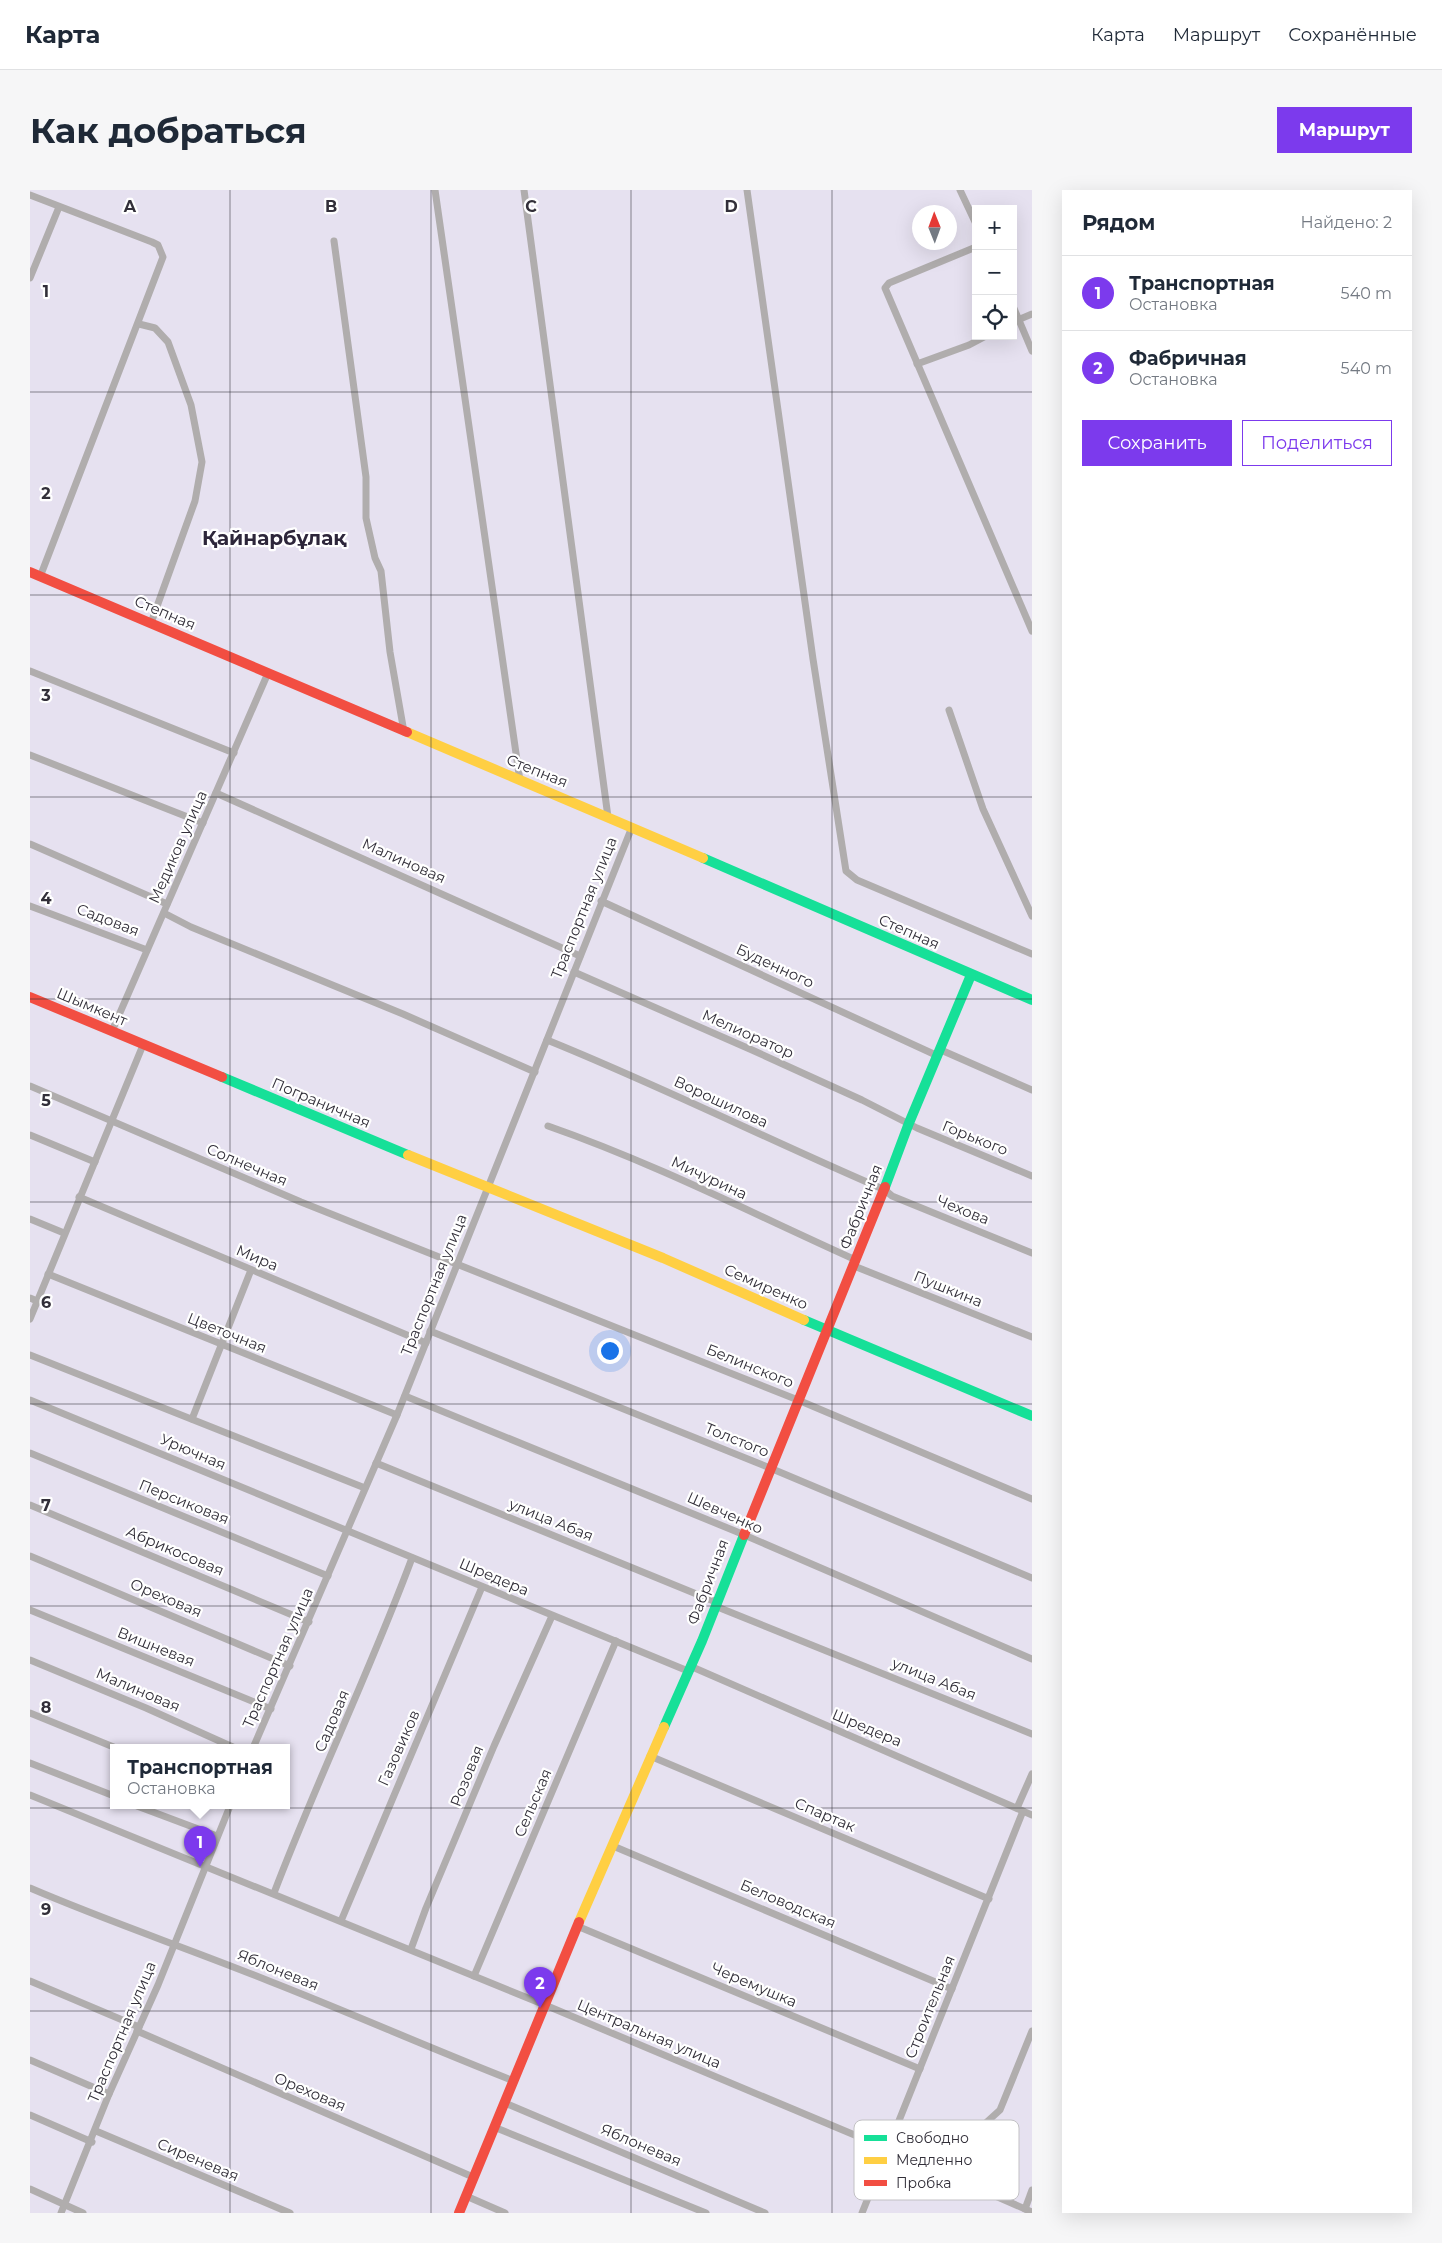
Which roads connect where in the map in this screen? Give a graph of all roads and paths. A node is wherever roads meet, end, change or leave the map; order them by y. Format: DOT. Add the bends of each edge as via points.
graph roads {
  1 [pos="435,190"];
  2 [pos="524,190"];
  3 [pos="747,190"];
  4 [pos="960,190"];
  5 [pos="30,195"];
  6 [pos="59,207"];
  7 [pos="972,216"];
  8 [pos="334,241"];
  9 [pos="972,249"];
  10 [pos="30,278"];
  11 [pos="1032,314"];
  12 [pos="1017,321"];
  13 [pos="1017,323"];
  14 [pos="139,324"];
  15 [pos="978,340"];
  16 [pos="1032,351"];
  17 [pos="917,364"];
  18 [pos="30,572"];
  19 [pos="40,577"];
  20 [pos="151,623"];
  21 [pos="1032,632"];
  22 [pos="30,671"];
  23 [pos="268,673"];
  24 [pos="949,710"];
  25 [pos="404,732"];
  26 [pos="234,753"];
  27 [pos="30,755"];
  28 [pos="520,781"];
  29 [pos="216,793"];
  30 [pos="608,817"];
  31 [pos="203,823"];
  32 [pos="632,827"];
  33 [pos="30,844"];
  34 [pos="601,901"];
  35 [pos="167,904"];
  36 [pos="30,906"];
  37 [pos="164,913"];
  38 [pos="1032,916"];
  39 [pos="148,950"];
  40 [pos="1032,954"];
  41 [pos="580,956"];
  42 [pos="574,972"];
  43 [pos="971,975"];
  44 [pos="30,997"];
  45 [pos="1032,1000"];
  46 [pos="112,1031"];
  47 [pos="547,1040"];
  48 [pos="143,1045"];
  49 [pos="940,1053"];
  50 [pos="535,1072"];
  51 [pos="30,1086"];
  52 [pos="1032,1090"];
  53 [pos="112,1122"];
  54 [pos="910,1123"];
  55 [pos="548,1126"];
  56 [pos="30,1136"];
  57 [pos="94,1162"];
  58 [pos="1032,1176"];
  59 [pos="487,1188"];
  60 [pos="884,1190"];
  61 [pos="79,1198"];
  62 [pos="30,1219"];
  63 [pos="64,1233"];
  64 [pos="1032,1253"];
  65 [pos="855,1263"];
  66 [pos="456,1264"];
  67 [pos="251,1270"];
  68 [pos="48,1274"];
  69 [pos="34,1300"];
  70 [pos="30,1319"];
  71 [pos="826,1330"];
  72 [pos="430,1331"];
  73 [pos="1032,1337"];
  74 [pos="426,1343"];
  75 [pos="221,1346"];
  76 [pos="30,1355"];
  77 [pos="405,1396"];
  78 [pos="30,1400"];
  79 [pos="798,1400"];
  80 [pos="397,1415"];
  81 [pos="1032,1416"];
  82 [pos="192,1419"];
  83 [pos="30,1453"];
  84 [pos="376,1463"];
  85 [pos="770,1468"];
  86 [pos="365,1488"];
  87 [pos="1032,1499"];
  88 [pos="30,1505"];
  89 [pos="346,1531"];
  90 [pos="742,1535"];
  91 [pos="30,1556"];
  92 [pos="412,1558"];
  93 [pos="328,1576"];
  94 [pos="1032,1578"];
  95 [pos="482,1587"];
  96 [pos="715,1604"];
  97 [pos="30,1610"];
  98 [pos="552,1616"];
  99 [pos="309,1622"];
  100 [pos="616,1641"];
  101 [pos="1032,1659"];
  102 [pos="30,1660"];
  103 [pos="290,1666"];
  104 [pos="689,1668"];
  105 [pos="271,1709"];
  106 [pos="30,1713"];
  107 [pos="1032,1734"];
  108 [pos="226,1744"];
  109 [pos="255,1744"];
  110 [pos="110,1746"];
  111 [pos="650,1756"];
  112 [pos="30,1764"];
  113 [pos="1032,1774"];
  114 [pos="110,1794"];
  115 [pos="30,1795"];
  116 [pos="145,1809"];
  117 [pos="229,1809"];
  118 [pos="1020,1809"];
  119 [pos="1032,1815"];
  120 [pos="217,1836"];
  121 [pos="613,1846"];
  122 [pos="204,1867"];
  123 [pos="30,1888"];
  124 [pos="274,1893"];
  125 [pos="989,1899"];
  126 [pos="341,1921"];
  127 [pos="577,1926"];
  128 [pos="174,1944"];
  129 [pos="411,1949"];
  130 [pos="474,1976"];
  131 [pos="30,1982"];
  132 [pos="952,1989"];
  133 [pos="545,2005"];
  134 [pos="138,2029"];
  135 [pos="1032,2031"];
  136 [pos="30,2060"];
  137 [pos="920,2069"];
  138 [pos="514,2081"];
  139 [pos="109,2094"];
  140 [pos="505,2103"];
  141 [pos="30,2115"];
  142 [pos="900,2120"];
  143 [pos="989,2120"];
  144 [pos="494,2128"];
  145 [pos="96,2132"];
  146 [pos="854,2135"];
  147 [pos="92,2142"];
  148 [pos="473,2177"];
  149 [pos="30,2189"];
  150 [pos="1032,2190"];
  151 [pos="466,2196"];
  152 [pos="867,2200"];
  153 [pos="1004,2200"];
  154 [pos="64,2204"];
  155 [pos="1028,2211"];
  156 [pos="61,2213"];
  157 [pos="83,2213"];
  158 [pos="290,2213"];
  159 [pos="459,2213"];
  160 [pos="505,2213"];
  161 [pos="706,2213"];
  162 [pos="766,2213"];
  163 [pos="862,2213"];
  1 -- 28 [label="street"];
  2 -- 30 [label="street"];
  3 -- 40 [label="street" via="846,871 857,880"];
  4 -- 7 [label="street"];
  5 -- 6 [label="street"];
  6 -- 10 [label="street"];
  6 -- 14 [label="street" via="158,245 163,259"];
  8 -- 25 [label="street" via="366,477 366,518 381,571 390,652"];
  9 -- 17 [label="street" via="889,283 885,288"];
  11 -- 12 [label="street"];
  13 -- 16 [label="street"];
  14 -- 19 [label="street"];
  14 -- 20 [label="street" via="155,328 168,342 191,405 202,462 195,501"];
  15 -- 17 [label="street"];
  17 -- 21 [label="street"];
  18 -- 19 [label="street, Степная"];
  19 -- 20 [label="street, Степная"];
  20 -- 23 [label="street, Степная"];
  22 -- 26 [label="street"];
  23 -- 25 [label="street, Степная"];
  23 -- 26 [label="street, Медиков улица"];
  24 -- 38 [label="street" via="983,809"];
  25 -- 28 [label="street, Степная"];
  26 -- 29 [label="street, Медиков улица"];
  27 -- 31 [label="street"];
  28 -- 30 [label="street, Степная"];
  29 -- 31 [label="street, Медиков улица"];
  29 -- 41 [label="street, Малиновая"];
  30 -- 32 [label="street, Степная"];
  31 -- 35 [label="street, Медиков улица"];
  32 -- 34 [label="street, Траспортная улица"];
  32 -- 43 [label="street, Степная"];
  33 -- 35 [label="street"];
  34 -- 41 [label="street, Траспортная улица"];
  34 -- 49 [label="street, Буденного"];
  35 -- 37 [label="street, Медиков улица"];
  36 -- 39 [label="street, Садовая"];
  37 -- 39 [label="street, Медиков улица"];
  37 -- 50 [label="street"];
  39 -- 46 [label="street, Медиков улица"];
  41 -- 42 [label="street, Траспортная улица"];
  42 -- 47 [label="street, Траспортная улица"];
  42 -- 54 [label="street, Мелиоратор"];
  43 -- 45 [label="street, Степная"];
  43 -- 49 [label="street, Фабричная"];
  44 -- 46 [label="street, Шымкент"];
  46 -- 48 [label="street, Шымкент"];
  47 -- 50 [label="street, Траспортная улица"];
  47 -- 60 [label="street, Ворошилова"];
  48 -- 53 [label="street"];
  48 -- 59 [label="street, Пограничная"];
  49 -- 52 [label="street, Буденного"];
  49 -- 54 [label="street, Фабричная"];
  50 -- 59 [label="street, Траспортная улица"];
  51 -- 53 [label="street, Солнечная"];
  53 -- 57 [label="street"];
  53 -- 66 [label="street, Солнечная"];
  54 -- 58 [label="street, Горького"];
  54 -- 60 [label="street, Фабричная"];
  55 -- 65 [label="street, Мичурина" via="648,1164"];
  56 -- 57 [label="street"];
  57 -- 61 [label="street"];
  59 -- 66 [label="street, Траспортная улица"];
  59 -- 71 [label="street, Семиренко" via="663,1258"];
  60 -- 64 [label="street, Чехова"];
  60 -- 65 [label="street, Фабричная"];
  61 -- 63 [label="street"];
  61 -- 67 [label="street, Мира"];
  62 -- 63 [label="street"];
  63 -- 68 [label="street"];
  65 -- 71 [label="street, Фабричная"];
  65 -- 73 [label="street, Пушкина"];
  66 -- 72 [label="street, Траспортная улица"];
  66 -- 79 [label="street, Белинского"];
  67 -- 74 [label="street, Мира"];
  67 -- 75 [label="street"];
  68 -- 69 [label="street"];
  68 -- 75 [label="street, Цветочная"];
  69 -- 70 [label="street"];
  71 -- 79 [label="street, Фабричная"];
  71 -- 81 [label="street, Семиренко"];
  72 -- 74 [label="street, Траспортная улица"];
  72 -- 85 [label="street, Толстого"];
  74 -- 77 [label="street, Траспортная улица"];
  75 -- 80 [label="street, Цветочная"];
  75 -- 82 [label="street"];
  76 -- 82 [label="street"];
  77 -- 80 [label="street, Траспортная улица"];
  77 -- 90 [label="street, Шевченко"];
  78 -- 89 [label="street, Урючная"];
  79 -- 85 [label="street, Фабричная"];
  79 -- 87 [label="street, Белинского"];
  80 -- 84 [label="street, Траспортная улица"];
  82 -- 86 [label="street"];
  83 -- 93 [label="street, Персиковая"];
  84 -- 86 [label="street, Траспортная улица"];
  84 -- 96 [label="street, улица Абая"];
  85 -- 90 [label="street, Фабричная"];
  85 -- 94 [label="street, Толстого"];
  86 -- 89 [label="street, Траспортная улица"];
  88 -- 99 [label="street, Абрикосовая"];
  89 -- 92 [label="street, Шредера"];
  89 -- 93 [label="street, Траспортная улица"];
  90 -- 96 [label="street, Фабричная"];
  90 -- 101 [label="street, Шевченко"];
  91 -- 103 [label="street, Ореховая"];
  92 -- 95 [label="street, Шредера"];
  92 -- 124 [label="street, Садовая"];
  93 -- 99 [label="street, Траспортная улица"];
  95 -- 98 [label="street, Шредера"];
  95 -- 126 [label="street, Газовиков"];
  96 -- 104 [label="street, Фабричная"];
  96 -- 107 [label="street, улица Абая"];
  97 -- 105 [label="street, Вишневая"];
  98 -- 100 [label="street, Шредера"];
  98 -- 129 [label="street, Розовая"];
  99 -- 103 [label="street, Траспортная улица"];
  100 -- 104 [label="street, Шредера"];
  100 -- 130 [label="street, Сельская"];
  102 -- 108 [label="street, Малиновая"];
  103 -- 105 [label="street, Траспортная улица"];
  104 -- 111 [label="street, Фабричная"];
  104 -- 118 [label="street, Шредера"];
  105 -- 109 [label="street, Траспортная улица"];
  106 -- 110 [label="street"];
  111 -- 121 [label="street, Фабричная"];
  111 -- 125 [label="street, Спартак"];
  112 -- 114 [label="street"];
  113 -- 118 [label="street, Строительная"];
  115 -- 122 [label="street, Центральная улица"];
  116 -- 120 [label="street"];
  117 -- 120 [label="street, Траспортная улица"];
  118 -- 119 [label="street, Шредера"];
  118 -- 125 [label="street, Строительная"];
  120 -- 122 [label="street, Траспортная улица"];
  121 -- 127 [label="street, Фабричная"];
  121 -- 132 [label="street, Беловодская"];
  122 -- 124 [label="street, Центральная улица"];
  122 -- 128 [label="street, Траспортная улица"];
  123 -- 128 [label="street, Яблоневая"];
  124 -- 126 [label="street, Центральная улица"];
  125 -- 132 [label="street, Строительная"];
  126 -- 129 [label="street, Центральная улица"];
  127 -- 133 [label="street, Фабричная"];
  127 -- 137 [label="street, Черемушка"];
  128 -- 134 [label="street, Траспортная улица"];
  128 -- 138 [label="street, Яблоневая" via="340,2008"];
  129 -- 130 [label="street, Центральная улица"];
  130 -- 133 [label="street, Центральная улица"];
  131 -- 134 [label="street, Ореховая"];
  132 -- 137 [label="street, Строительная"];
  133 -- 138 [label="street, Фабричная"];
  133 -- 146 [label="street, Центральная улица"];
  134 -- 139 [label="street, Траспортная улица"];
  134 -- 148 [label="street, Ореховая"];
  135 -- 143 [label="street" via="1000,2110"];
  136 -- 139 [label="street"];
  137 -- 142 [label="street, Строительная"];
  138 -- 140 [label="street, Фабричная"];
  139 -- 145 [label="street, Траспортная улица"];
  140 -- 144 [label="street, Фабричная"];
  140 -- 162 [label="street, Яблоневая"];
  141 -- 147 [label="street"];
  144 -- 148 [label="street, Фабричная"];
  144 -- 161 [label="street"];
  145 -- 147 [label="street, Траспортная улица"];
  145 -- 158 [label="street, Сиреневая"];
  147 -- 154 [label="street, Траспортная улица"];
  148 -- 151 [label="street, Фабричная"];
  149 -- 154 [label="street"];
  150 -- 155 [label="street"];
  151 -- 159 [label="street, Фабричная"];
  151 -- 160 [label="street"];
  152 -- 163 [label="street, Строительная"];
  153 -- 155 [label="street, Центральная улица"];
  154 -- 156 [label="street, Траспортная улица"];
  154 -- 157 [label="street"];
}
